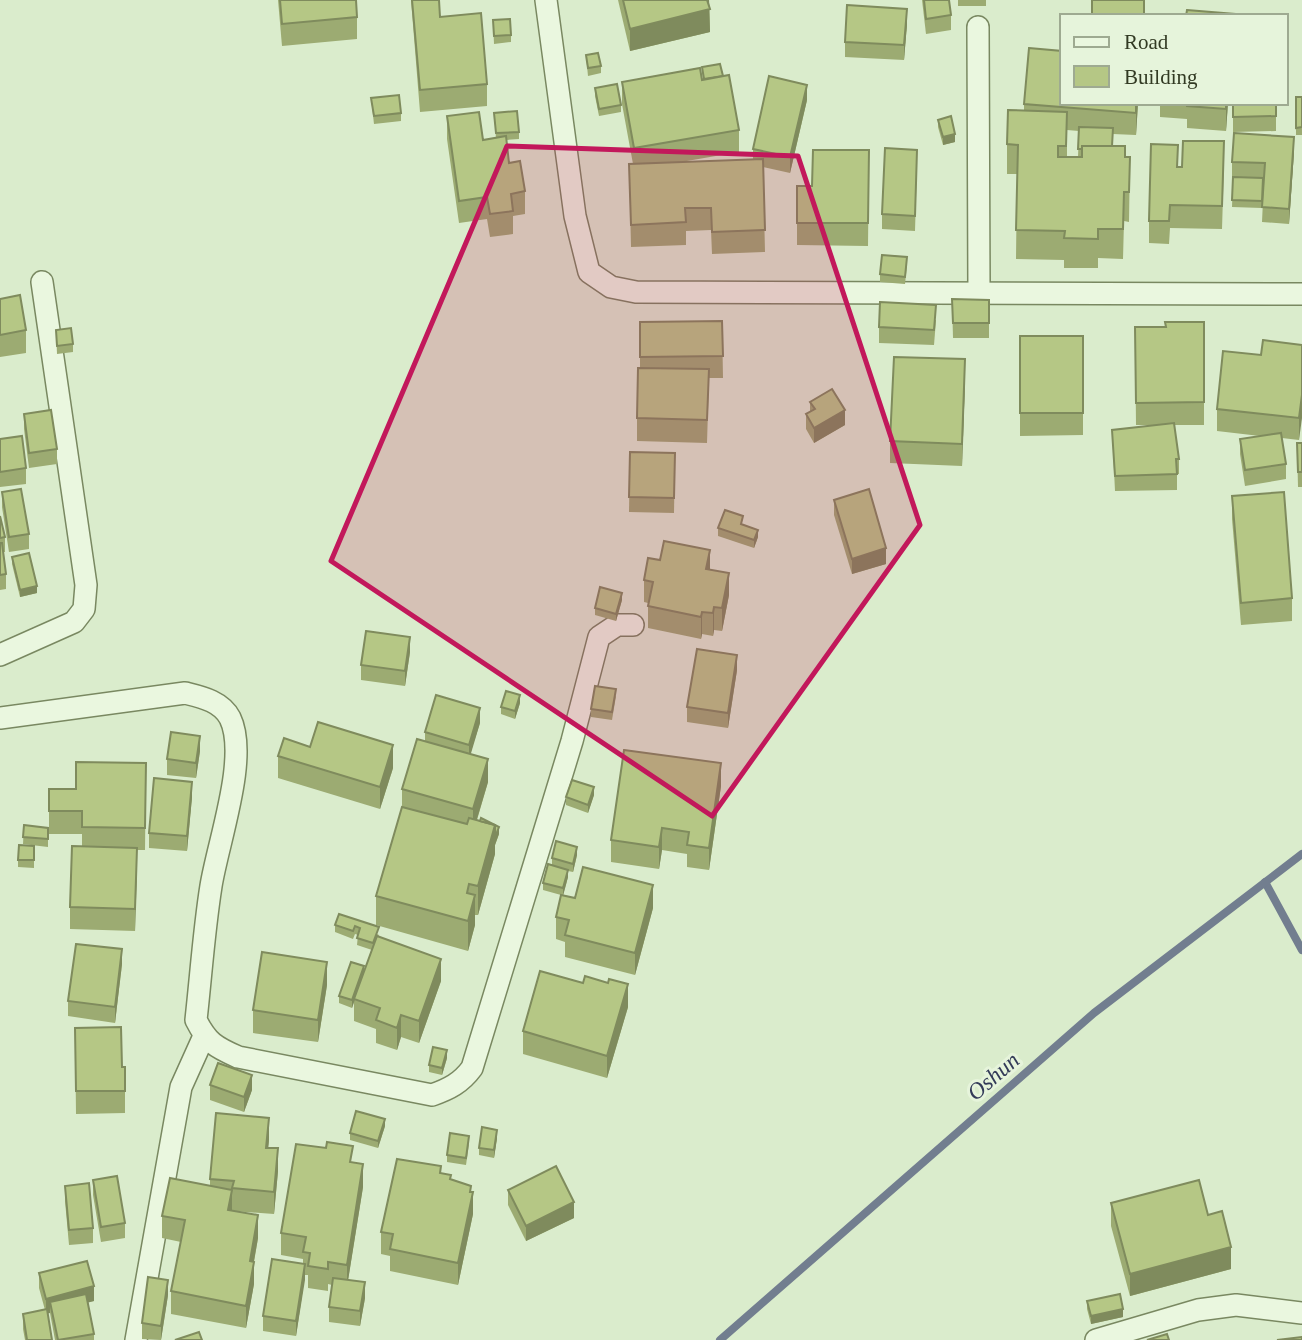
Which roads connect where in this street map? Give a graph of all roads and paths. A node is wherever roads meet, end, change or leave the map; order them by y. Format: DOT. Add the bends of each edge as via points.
graph roads {
  1 [pos="546,0"];
  2 [pos="978,27"];
  3 [pos="43,282"];
  4 [pos="979,293"];
  5 [pos="1302,294"];
  6 [pos="633,625"];
  7 [pos="0,655"];
  8 [pos="0,719"];
  9 [pos="204,1037"];
  10 [pos="1302,1313"];
  11 [pos="136,1340"];
  12 [pos="1096,1340"];
  1 -- 4 [label="street" via="575,216 589,272 611,287 636,292"];
  2 -- 4 [label="street"];
  3 -- 7 [label="street" via="86,585 84,609 74,622"];
  4 -- 5 [label="street"];
  6 -- 9 [label="street" via="617,625 599,636 564,767 472,1068 464,1079 432,1095 238,1057"];
  8 -- 9 [label="street" via="185,693 212,700 229,716 238,757 211,886 196,1020"];
  9 -- 11 [label="street" via="181,1087"];
  10 -- 12 [label="street" via="1236,1305 1198,1310"];
}
